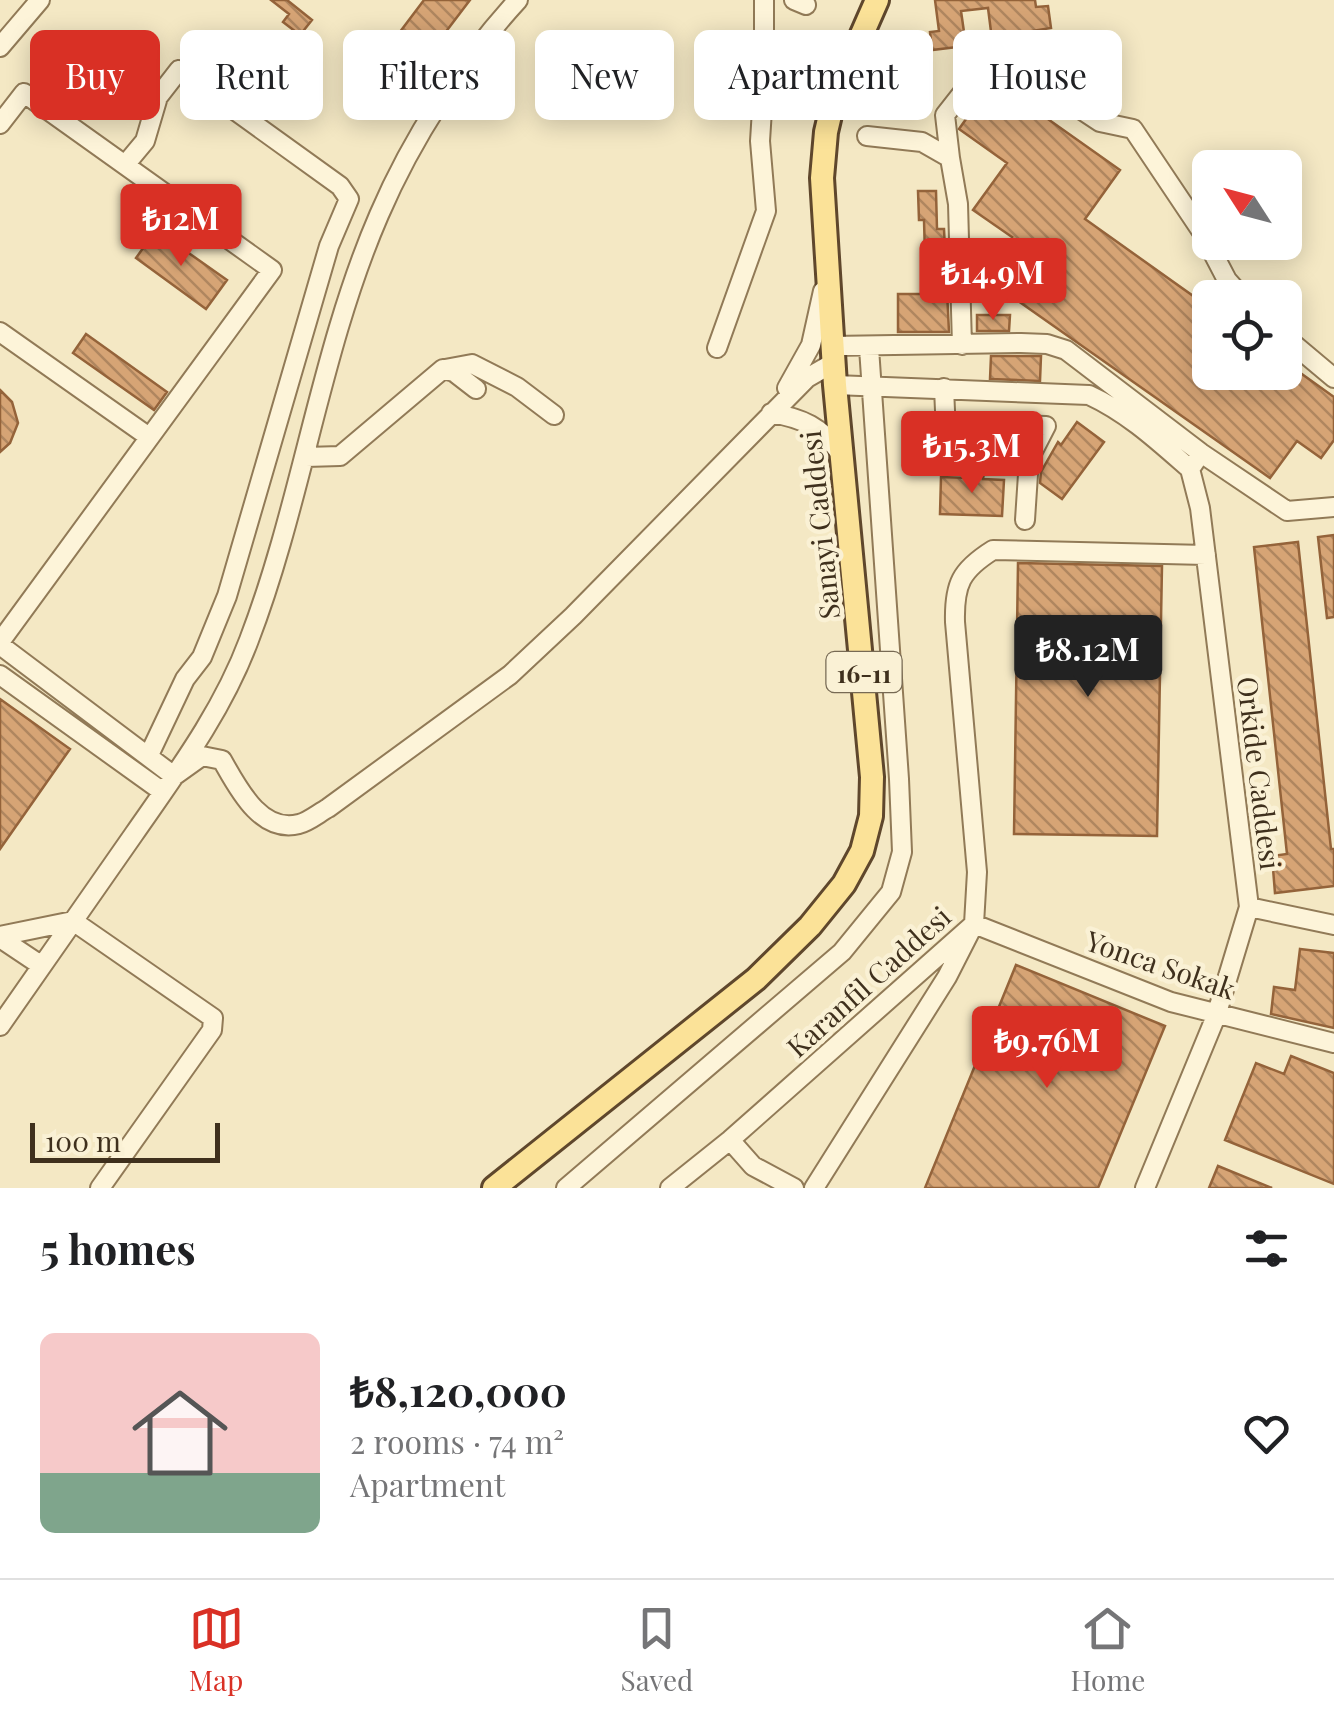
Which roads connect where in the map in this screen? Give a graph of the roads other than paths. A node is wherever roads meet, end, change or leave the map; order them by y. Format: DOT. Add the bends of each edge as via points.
graph roads {
  1 [pos="40,0"];
  2 [pos="518,0"];
  3 [pos="764,0"];
  4 [pos="876,0"];
  5 [pos="0,47"];
  6 [pos="0,124"];
  7 [pos="867,136"];
  8 [pos="950,158"];
  9 [pos="125,166"];
  10 [pos="826,276"];
  11 [pos="1227,280"];
  12 [pos="0,332"];
  13 [pos="962,345"];
  14 [pos="717,348"];
  15 [pos="869,348"];
  16 [pos="1302,352"];
  17 [pos="833,365"];
  18 [pos="445,369"];
  19 [pos="1334,378"];
  20 [pos="871,386"];
  21 [pos="944,388"];
  22 [pos="476,389"];
  23 [pos="770,413"];
  24 [pos="554,416"];
  25 [pos="945,423"];
  26 [pos="149,438"];
  27 [pos="306,456"];
  28 [pos="842,456"];
  29 [pos="1029,458"];
  30 [pos="1196,461"];
  31 [pos="1334,507"];
  32 [pos="1025,520"];
  33 [pos="1206,555"];
  34 [pos="0,644"];
  35 [pos="0,675"];
  36 [pos="149,755"];
  37 [pos="174,776"];
  38 [pos="163,792"];
  39 [pos="1249,908"];
  40 [pos="73,921"];
  41 [pos="974,924"];
  42 [pos="1334,925"];
  43 [pos="0,937"];
  44 [pos="42,966"];
  45 [pos="1216,1016"];
  46 [pos="0,1026"];
  47 [pos="1334,1043"];
  48 [pos="730,1140"];
  49 [pos="100,1188"];
  50 [pos="494,1188"];
  51 [pos="566,1188"];
  52 [pos="670,1188"];
  53 [pos="794,1188"];
  54 [pos="814,1188"];
  55 [pos="1145,1188"];
  1 -- 5 [label="street"];
  2 -- 27 [label="street" via="454,82 378,216 339,328"];
  3 -- 14 [label="street" via="760,142 766,211"];
  4 -- 10 [label="main road, Sanayi Caddesi / 16-11" via="826,132"];
  6 -- 9 [label="street" via="24,93"];
  7 -- 8 [label="street" via="922,142"];
  8 -- 11 [label="street" via="945,115 967,87 984,76 1038,80 1100,122 1133,130"];
  8 -- 13 [label="street" via="958,204"];
  9 -- 26 [label="street" via="272,270"];
  9 -- 36 [label="street" via="145,140 158,97 179,70 349,199 329,246 227,596"];
  10 -- 17 [label="main road, Sanayi Caddesi / 16-11"];
  10 -- 23 [label="street" via="811,345"];
  12 -- 26 [label="street"];
  13 -- 15 [label="street"];
  13 -- 30 [label="street" via="1066,350"];
  15 -- 17 [label="street"];
  15 -- 20 [label="street"];
  16 -- 19 [label="street"];
  17 -- 20 [label="street"];
  17 -- 23 [label="street" via="807,378"];
  17 -- 28 [label="main road, Sanayi Caddesi / 16-11"];
  18 -- 22 [label="street"];
  18 -- 24 [label="street" via="472,364"];
  18 -- 27 [label="street" via="340,456"];
  20 -- 21 [label="street"];
  20 -- 51 [label="street" via="902,852 891,892 842,952"];
  21 -- 25 [label="street"];
  21 -- 30 [label="street" via="1089,394"];
  23 -- 28 [label="street" via="815,426"];
  23 -- 37 [label="street" via="510,675 328,808 297,825 268,820 246,800 222,760 202,756"];
  25 -- 29 [label="street" via="946,456"];
  25 -- 29 [label="street" via="1046,426"];
  26 -- 34 [label="street"];
  27 -- 37 [label="street" via="249,640 219,709"];
  28 -- 50 [label="main road, Sanayi Caddesi / 16-11" via="872,777 868,827 851,874 756,978"];
  29 -- 32 [label="street"];
  30 -- 31 [label="street" via="1287,512"];
  30 -- 33 [label="street, Orkide Caddesi"];
  33 -- 39 [label="street, Orkide Caddesi"];
  33 -- 41 [label="street, Karanfil Caddesi" via="994,550 960,579 954,622 977,872"];
  34 -- 36 [label="street"];
  35 -- 38 [label="street"];
  36 -- 37 [label="street"];
  37 -- 38 [label="street"];
  38 -- 40 [label="street"];
  39 -- 42 [label="street"];
  39 -- 45 [label="street, Orkide Caddesi"];
  40 -- 43 [label="street"];
  40 -- 44 [label="street"];
  40 -- 49 [label="street" via="213,1018 212,1030"];
  41 -- 45 [label="street, Yonca Sokak"];
  41 -- 48 [label="street, Karanfil Caddesi"];
  41 -- 54 [label="street"];
  43 -- 44 [label="street"];
  44 -- 46 [label="street"];
  45 -- 47 [label="street, Yonca Sokak"];
  45 -- 55 [label="street, Orkide Caddesi"];
  48 -- 52 [label="street, Karanfil Caddesi"];
  48 -- 53 [label="street" via="753,1166"];
}
